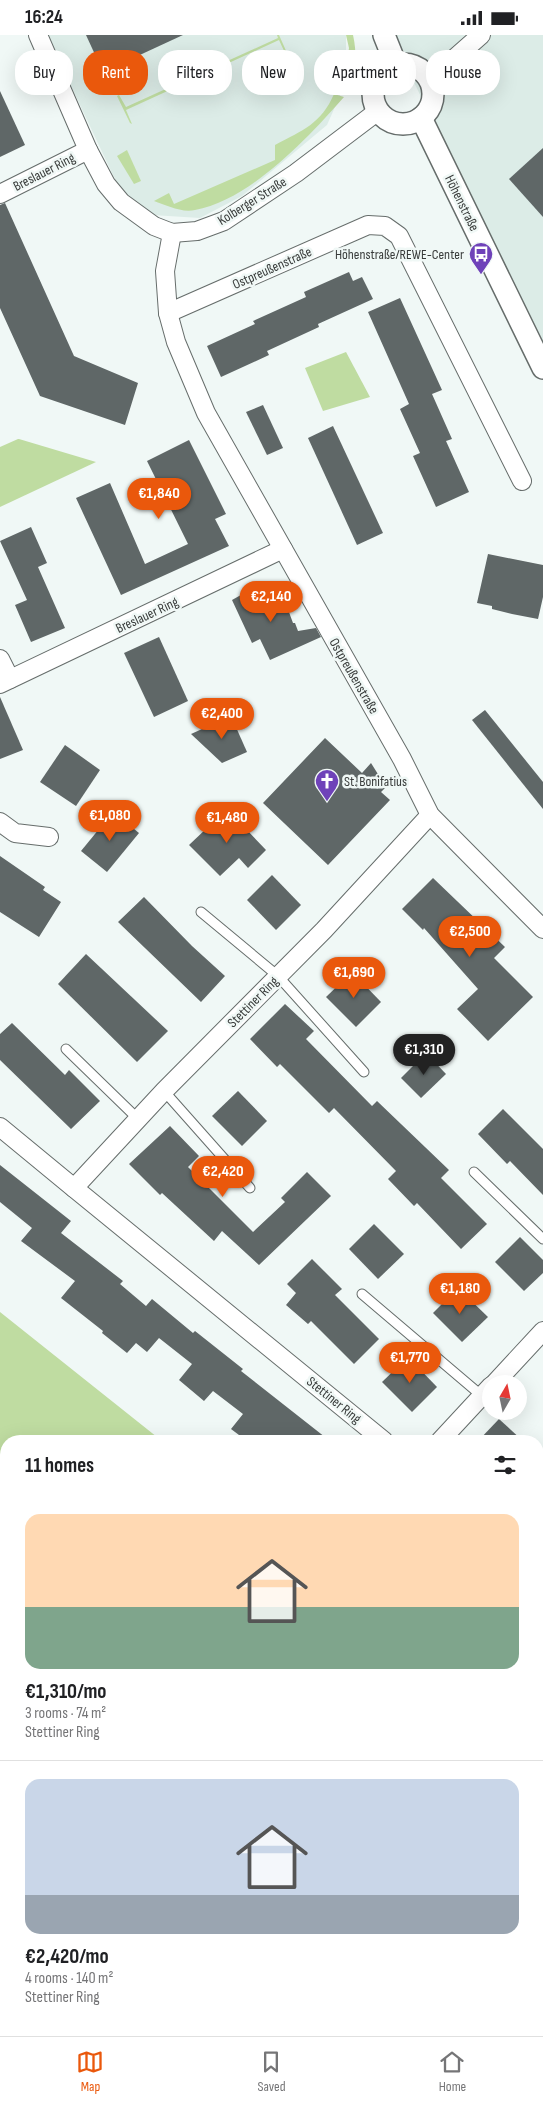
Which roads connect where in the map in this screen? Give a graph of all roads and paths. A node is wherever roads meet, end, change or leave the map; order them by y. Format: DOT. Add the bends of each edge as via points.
graph roads {
  1 [pos="38,35"];
  2 [pos="384,35"];
  3 [pos="481,35"];
  4 [pos="390,50"];
  5 [pos="464,50"];
  6 [pos="416,68"];
  7 [pos="426,75"];
  8 [pos="374,95"];
  9 [pos="432,95"];
  10 [pos="378,111"];
  11 [pos="421,118"];
  12 [pos="88,149"];
  13 [pos="0,194"];
  14 [pos="172,233"];
  15 [pos="168,313"];
  16 [pos="543,368"];
  17 [pos="522,481"];
  18 [pos="283,549"];
  19 [pos="0,659"];
  20 [pos="5,681"];
  21 [pos="430,815"];
  22 [pos="0,823"];
  23 [pos="49,837"];
  24 [pos="201,912"];
  25 [pos="543,929"];
  26 [pos="278,976"];
  27 [pos="66,1049"];
  28 [pos="364,1072"];
  29 [pos="164,1091"];
  30 [pos="138,1119"];
  31 [pos="0,1127"];
  32 [pos="474,1172"];
  33 [pos="74,1188"];
  34 [pos="250,1188"];
  35 [pos="543,1239"];
  36 [pos="362,1294"];
  37 [pos="543,1331"];
  38 [pos="502,1375"];
  39 [pos="482,1384"];
  40 [pos="482,1396"];
  41 [pos="377,1435"];
  42 [pos="446,1435"];
  1 -- 12 [label="street, Kolberger Straße"];
  2 -- 4 [label="street"];
  3 -- 5 [label="street"];
  6 -- 7 [label="street"];
  8 -- 10 [label="street"];
  9 -- 11 [label="street" via="431,105"];
  10 -- 11 [label="street" via="385,118 403,124"];
  10 -- 14 [label="street, Kolberger Straße" via="296,173 224,221 197,231"];
  11 -- 16 [label="street, Höhenstraße"];
  12 -- 13 [label="street, Breslauer Ring"];
  12 -- 14 [label="street, Kolberger Straße" via="106,184 121,202 154,226"];
  14 -- 15 [label="street, Ostpreußenstraße" via="166,271"];
  15 -- 17 [label="street, Ostpreußenstraße" via="368,225 385,226 399,236"];
  15 -- 18 [label="street, Ostpreußenstraße" via="176,342 206,413"];
  18 -- 20 [label="street, Breslauer Ring"];
  18 -- 21 [label="street, Ostpreußenstraße" via="402,759"];
  19 -- 20 [label="street, Breslauer Ring"];
  21 -- 25 [label="street, Ostpreußenstraße"];
  21 -- 26 [label="street, Stettiner Ring"];
  22 -- 23 [label="street" via="15,833"];
  24 -- 26 [label="lane"];
  26 -- 28 [label="lane"];
  26 -- 29 [label="street, Stettiner Ring"];
  27 -- 30 [label="lane"];
  29 -- 30 [label="street, Stettiner Ring"];
  29 -- 34 [label="lane"];
  30 -- 33 [label="street, Stettiner Ring"];
  31 -- 33 [label="street, Stettiner Ring"];
  32 -- 35 [label="lane"];
  33 -- 41 [label="street, Stettiner Ring"];
  36 -- 39 [label="lane"];
  37 -- 38 [label="street"];
  40 -- 42 [label="street"];
}
